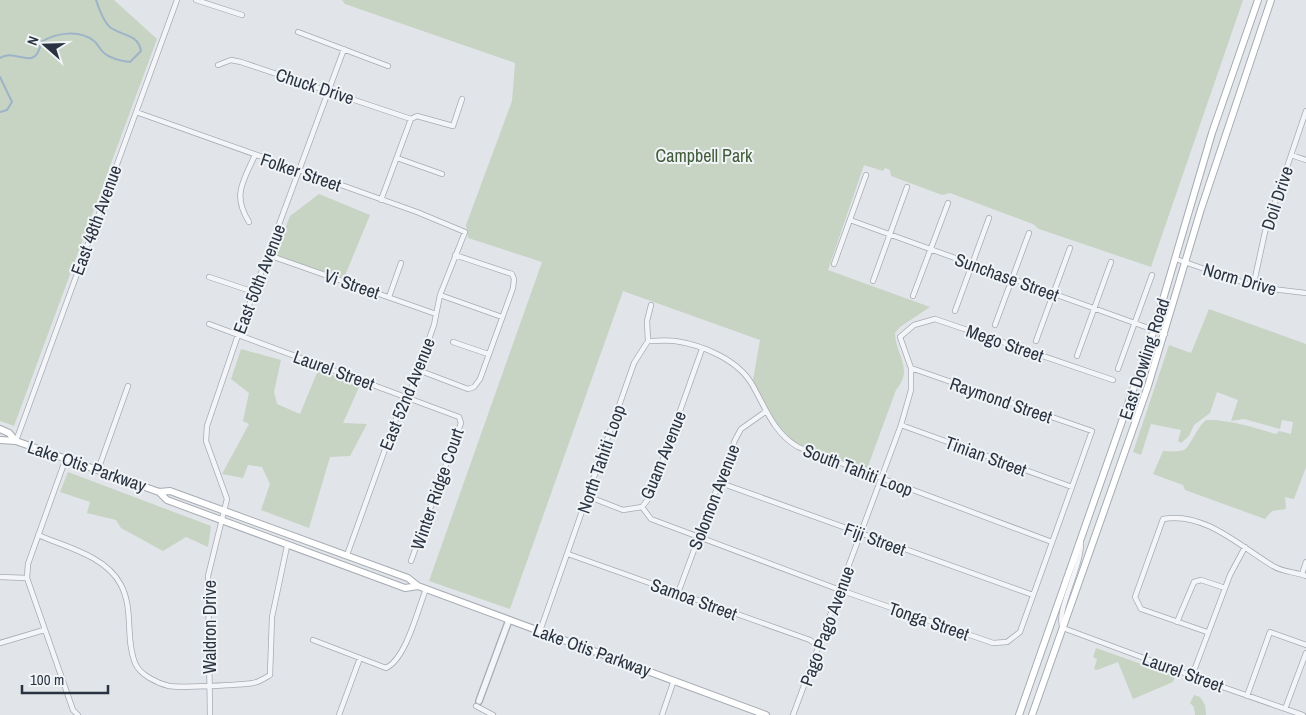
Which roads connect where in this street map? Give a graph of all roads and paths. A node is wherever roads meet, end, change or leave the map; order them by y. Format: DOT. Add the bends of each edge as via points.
graph roads {
  1 [pos="177,0"];
  2 [pos="196,0"];
  3 [pos="1258,0"];
  4 [pos="1271,0"];
  5 [pos="242,15"];
  6 [pos="298,32"];
  7 [pos="344,49"];
  8 [pos="218,65"];
  9 [pos="388,66"];
  10 [pos="328,90"];
  11 [pos="462,99"];
  12 [pos="1306,111"];
  13 [pos="136,112"];
  14 [pos="411,119"];
  15 [pos="255,155"];
  16 [pos="1291,155"];
  17 [pos="397,158"];
  18 [pos="1306,160"];
  19 [pos="300,172"];
  20 [pos="442,174"];
  21 [pos="866,175"];
  22 [pos="907,187"];
  23 [pos="381,200"];
  24 [pos="948,203"];
  25 [pos="989,218"];
  26 [pos="850,220"];
  27 [pos="249,222"];
  28 [pos="465,232"];
  29 [pos="1029,233"];
  30 [pos="890,234"];
  31 [pos="1070,248"];
  32 [pos="931,249"];
  33 [pos="268,255"];
  34 [pos="455,255"];
  35 [pos="1176,260"];
  36 [pos="1111,262"];
  37 [pos="401,263"];
  38 [pos="1186,263"];
  39 [pos="834,264"];
  40 [pos="972,264"];
  41 [pos="1152,275"];
  42 [pos="209,277"];
  43 [pos="1013,279"];
  44 [pos="873,281"];
  45 [pos="1253,286"];
  46 [pos="254,292"];
  47 [pos="1306,293"];
  48 [pos="1054,294"];
  49 [pos="440,295"];
  50 [pos="913,296"];
  51 [pos="389,297"];
  52 [pos="651,305"];
  53 [pos="1095,308"];
  54 [pos="954,311"];
  55 [pos="436,314"];
  56 [pos="502,317"];
  57 [pos="210,324"];
  58 [pos="1134,324"];
  59 [pos="995,326"];
  60 [pos="1154,330"];
  61 [pos="1165,334"];
  62 [pos="238,335"];
  63 [pos="900,337"];
  64 [pos="648,341"];
  65 [pos="1036,341"];
  66 [pos="453,342"];
  67 [pos="702,349"];
  68 [pos="488,354"];
  69 [pos="1077,356"];
  70 [pos="910,368"];
  71 [pos="1118,369"];
  72 [pos="418,370"];
  73 [pos="1113,380"];
  74 [pos="128,386"];
  75 [pos="408,397"];
  76 [pos="765,412"];
  77 [pos="459,417"];
  78 [pos="901,425"];
  79 [pos="0,429"];
  80 [pos="1092,431"];
  81 [pos="0,440"];
  82 [pos="16,441"];
  83 [pos="66,458"];
  84 [pos="98,470"];
  85 [pos="880,478"];
  86 [pos="718,482"];
  87 [pos="1072,487"];
  88 [pos="159,492"];
  89 [pos="588,496"];
  90 [pos="642,507"];
  91 [pos="225,510"];
  92 [pos="222,520"];
  93 [pos="861,534"];
  94 [pos="38,535"];
  95 [pos="699,536"];
  96 [pos="1052,542"];
  97 [pos="1081,542"];
  98 [pos="287,546"];
  99 [pos="1245,547"];
  100 [pos="568,554"];
  101 [pos="347,555"];
  102 [pos="411,561"];
  103 [pos="1306,562"];
  104 [pos="1304,575"];
  105 [pos="0,577"];
  106 [pos="27,578"];
  107 [pos="418,586"];
  108 [pos="1225,588"];
  109 [pos="426,589"];
  110 [pos="840,590"];
  111 [pos="678,593"];
  112 [pos="1033,595"];
  113 [pos="509,620"];
  114 [pos="1177,622"];
  115 [pos="1063,628"];
  116 [pos="44,630"];
  117 [pos="540,631"];
  118 [pos="1208,632"];
  119 [pos="313,640"];
  120 [pos="0,643"];
  121 [pos="1306,645"];
  122 [pos="819,647"];
  123 [pos="1306,653"];
  124 [pos="360,658"];
  125 [pos="1192,676"];
  126 [pos="674,680"];
  127 [pos="209,684"];
  128 [pos="1247,696"];
  129 [pos="477,703"];
  130 [pos="1285,709"];
  131 [pos="78,715"];
  132 [pos="210,715"];
  133 [pos="339,715"];
  134 [pos="493,715"];
  135 [pos="662,715"];
  136 [pos="766,715"];
  137 [pos="794,715"];
  138 [pos="1019,715"];
  139 [pos="1032,715"];
  140 [pos="1303,715"];
  1 -- 13 [label="street, East 48th Avenue"];
  2 -- 5 [label="street"];
  3 -- 35 [label="main road, East Dowling Road" via="1212,133"];
  4 -- 38 [label="main road, East Dowling Road"];
  6 -- 7 [label="street"];
  7 -- 9 [label="street"];
  7 -- 10 [label="street, East 50th Avenue"];
  8 -- 10 [label="street, Chuck Drive" via="231,60 241,62"];
  10 -- 14 [label="street, Chuck Drive"];
  10 -- 19 [label="street, East 50th Avenue"];
  11 -- 14 [label="street, Chuck Drive" via="453,126 417,116"];
  12 -- 16 [label="street, Doil Drive"];
  13 -- 15 [label="street, Folker Street"];
  13 -- 82 [label="street, East 48th Avenue"];
  14 -- 17 [label="street"];
  15 -- 19 [label="street, Folker Street"];
  15 -- 27 [label="street" via="239,196"];
  16 -- 18 [label="street"];
  16 -- 45 [label="street, Doil Drive" via="1265,232"];
  17 -- 20 [label="street"];
  17 -- 23 [label="street"];
  19 -- 23 [label="street, Folker Street"];
  19 -- 33 [label="street, East 50th Avenue"];
  21 -- 26 [label="street"];
  22 -- 30 [label="street"];
  23 -- 28 [label="street, Folker Street"];
  24 -- 32 [label="street"];
  25 -- 40 [label="street"];
  26 -- 30 [label="street, Sunchase Street"];
  26 -- 39 [label="street"];
  28 -- 34 [label="street, East 52nd Avenue"];
  29 -- 43 [label="street"];
  30 -- 32 [label="street, Sunchase Street"];
  30 -- 44 [label="street"];
  31 -- 48 [label="street"];
  32 -- 40 [label="street, Sunchase Street"];
  32 -- 50 [label="street"];
  33 -- 46 [label="street, East 50th Avenue"];
  33 -- 51 [label="street, Vi Street"];
  34 -- 49 [label="street, East 52nd Avenue"];
  34 -- 56 [label="street" via="512,274 513,288"];
  35 -- 38 [label="street, Norm Drive"];
  35 -- 60 [label="main road, East Dowling Road"];
  36 -- 53 [label="street"];
  37 -- 51 [label="street"];
  38 -- 45 [label="street, Norm Drive"];
  38 -- 61 [label="main road, East Dowling Road"];
  40 -- 43 [label="street, Sunchase Street"];
  40 -- 54 [label="street"];
  41 -- 58 [label="street"];
  42 -- 46 [label="street"];
  43 -- 48 [label="street, Sunchase Street"];
  43 -- 59 [label="street"];
  45 -- 47 [label="street, Norm Drive"];
  46 -- 62 [label="street, East 50th Avenue"];
  48 -- 53 [label="street, Sunchase Street"];
  48 -- 65 [label="street"];
  49 -- 55 [label="street, East 52nd Avenue"];
  49 -- 56 [label="street"];
  51 -- 55 [label="street, Vi Street"];
  52 -- 64 [label="street" via="647,321"];
  53 -- 58 [label="street, Sunchase Street"];
  53 -- 69 [label="street"];
  55 -- 72 [label="street, East 52nd Avenue"];
  56 -- 68 [label="street"];
  57 -- 62 [label="street, Laurel Street"];
  58 -- 60 [label="street, Sunchase Street"];
  58 -- 71 [label="street"];
  60 -- 61 [label="street, Sunchase Street"];
  60 -- 97 [label="main road, East Dowling Road"];
  61 -- 115 [label="main road, East Dowling Road"];
  62 -- 75 [label="street, Laurel Street"];
  62 -- 91 [label="street, East 50th Avenue" via="207,426 206,441 227,499"];
  63 -- 70 [label="street, Pago Pago Avenue"];
  63 -- 73 [label="street, Mego Street" via="914,326 935,319"];
  64 -- 67 [label="street" via="675,341"];
  64 -- 89 [label="street, North Tahiti Loop" via="634,363"];
  66 -- 68 [label="street"];
  67 -- 76 [label="street, South Tahiti Loop" via="742,370"];
  67 -- 90 [label="street, Guam Avenue" via="649,498"];
  68 -- 72 [label="street" via="474,387 468,388"];
  70 -- 78 [label="street, Pago Pago Avenue" via="911,390"];
  70 -- 80 [label="street, Raymond Street"];
  72 -- 75 [label="street, East 52nd Avenue"];
  74 -- 84 [label="street"];
  75 -- 77 [label="street, Laurel Street"];
  75 -- 101 [label="street, East 52nd Avenue" via="401,405"];
  76 -- 85 [label="street, South Tahiti Loop" via="788,441 798,447"];
  76 -- 86 [label="street, Solomon Avenue" via="741,429"];
  77 -- 102 [label="street, Winter Ridge Court" via="461,423"];
  78 -- 85 [label="street, Pago Pago Avenue"];
  78 -- 87 [label="street, Tinian Street"];
  79 -- 82 [label="main road, Lake Otis Parkway"];
  80 -- 87 [label="street, Tonga Street"];
  81 -- 82 [label="main road, Lake Otis Parkway"];
  82 -- 83 [label="main road, Lake Otis Parkway"];
  83 -- 84 [label="main road, Lake Otis Parkway"];
  83 -- 94 [label="street"];
  84 -- 88 [label="main road, Lake Otis Parkway"];
  85 -- 93 [label="street, Pago Pago Avenue"];
  85 -- 96 [label="street, South Tahiti Loop"];
  86 -- 93 [label="street, Fiji Street"];
  86 -- 95 [label="street, Solomon Avenue"];
  87 -- 96 [label="street, Tonga Street"];
  88 -- 91 [label="main road, Lake Otis Parkway" via="170,491"];
  88 -- 92 [label="main road, Lake Otis Parkway" via="167,500"];
  89 -- 90 [label="street, Guam Avenue" via="623,510"];
  89 -- 100 [label="street, North Tahiti Loop"];
  90 -- 95 [label="street, Tonga Street" via="651,519"];
  91 -- 92 [label="street, Waldron Drive"];
  91 -- 101 [label="main road, Lake Otis Parkway"];
  92 -- 98 [label="main road, Lake Otis Parkway"];
  92 -- 127 [label="street, Waldron Drive" via="208,576"];
  93 -- 110 [label="street, Pago Pago Avenue"];
  93 -- 112 [label="street, Fiji Street"];
  94 -- 106 [label="street" via="28,564"];
  94 -- 127 [label="street" via="90,556 121,584 130,616 129,642 136,666 146,675 171,687"];
  95 -- 110 [label="street, Tonga Street"];
  95 -- 111 [label="street, Solomon Avenue"];
  96 -- 112 [label="street, Tonga Street"];
  97 -- 115 [label="street" via="1079,563 1060,616"];
  97 -- 138 [label="main road, East Dowling Road"];
  98 -- 107 [label="main road, Lake Otis Parkway" via="405,588"];
  98 -- 127 [label="street" via="272,617 270,675 255,683"];
  99 -- 104 [label="street" via="1274,568"];
  99 -- 108 [label="street"];
  99 -- 114 [label="street" via="1226,534 1176,516 1163,519 1135,597 1141,609"];
  100 -- 111 [label="street, Samoa Street"];
  100 -- 117 [label="street, North Tahiti Loop"];
  101 -- 107 [label="main road, Lake Otis Parkway" via="408,578"];
  103 -- 104 [label="street"];
  105 -- 106 [label="street"];
  106 -- 116 [label="street"];
  107 -- 109 [label="main road, Lake Otis Parkway"];
  108 -- 114 [label="street" via="1201,580 1194,582"];
  108 -- 118 [label="street"];
  109 -- 113 [label="main road, Lake Otis Parkway"];
  109 -- 124 [label="street" via="401,654 394,664 386,668"];
  110 -- 112 [label="street, Tonga Street" via="993,643 1006,642 1020,632"];
  110 -- 122 [label="street, Pago Pago Avenue"];
  111 -- 122 [label="street, Samoa Street" via="810,640"];
  113 -- 117 [label="main road, Lake Otis Parkway"];
  113 -- 129 [label="street"];
  114 -- 118 [label="street"];
  115 -- 125 [label="street, Laurel Street"];
  115 -- 139 [label="main road, East Dowling Road"];
  116 -- 120 [label="street"];
  116 -- 131 [label="street" via="73,710"];
  117 -- 126 [label="main road, Lake Otis Parkway"];
  118 -- 125 [label="street"];
  119 -- 124 [label="street"];
  121 -- 128 [label="street" via="1270,632"];
  122 -- 137 [label="street, Pago Pago Avenue"];
  123 -- 130 [label="street"];
  124 -- 133 [label="street"];
  125 -- 128 [label="street, Laurel Street"];
  126 -- 135 [label="street"];
  126 -- 136 [label="main road, Lake Otis Parkway"];
  127 -- 132 [label="street, Waldron Drive"];
  128 -- 130 [label="street, Laurel Street"];
  129 -- 134 [label="street"];
  130 -- 140 [label="street, Laurel Street"];
}
